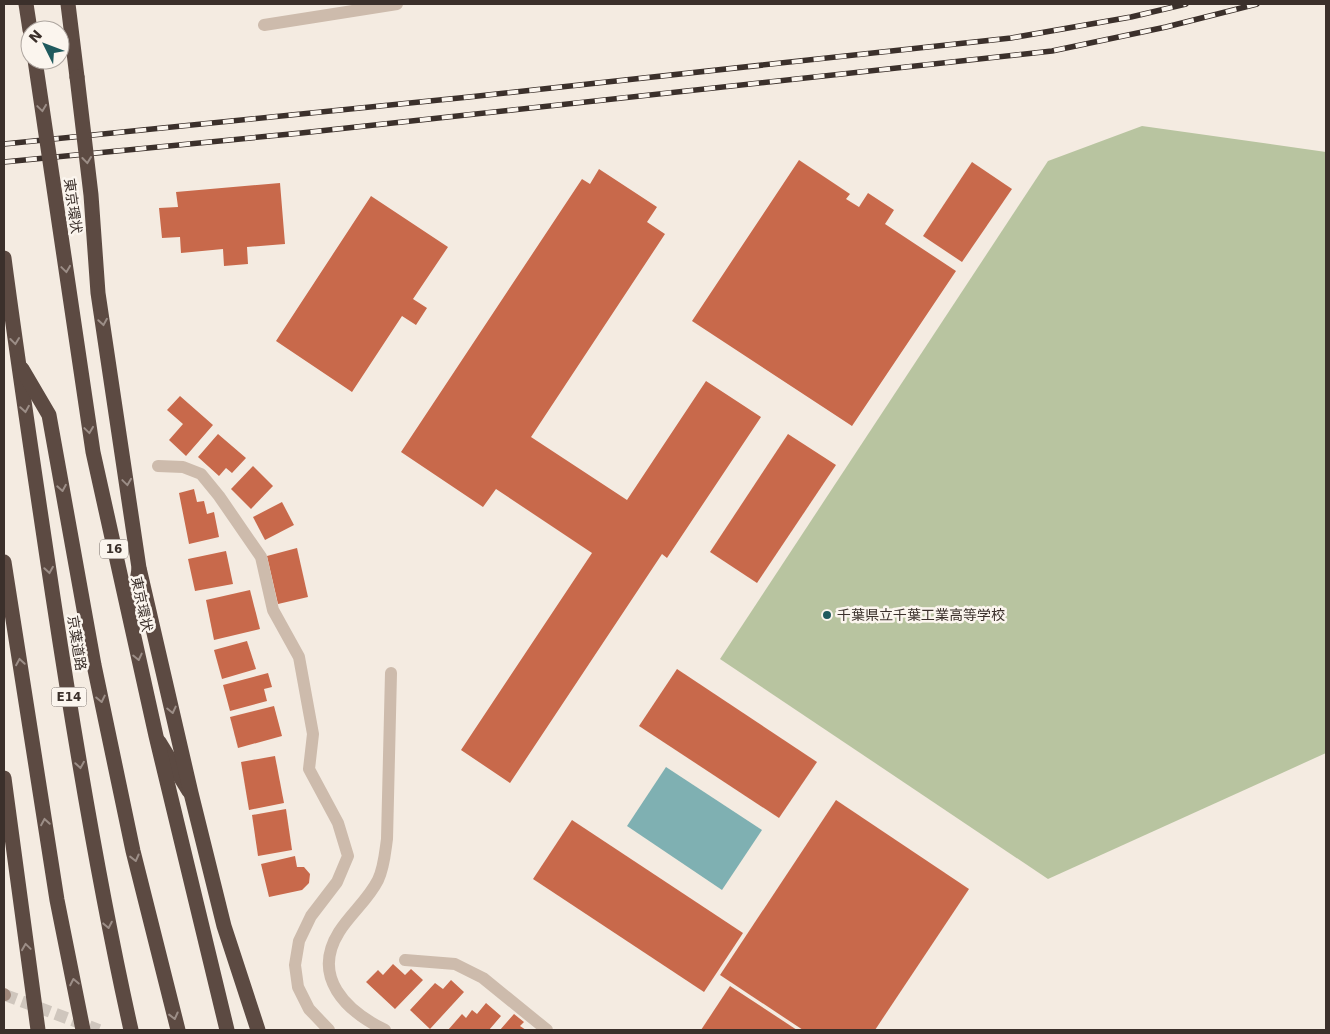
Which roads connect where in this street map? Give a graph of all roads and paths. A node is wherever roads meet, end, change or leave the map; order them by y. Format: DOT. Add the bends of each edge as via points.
graph roads {
  1 [pos="26,4"];
  2 [pos="68,4"];
  3 [pos="396,4"];
  4 [pos="28,20"];
  5 [pos="264,24"];
  6 [pos="36,70"];
  7 [pos="4,258"];
  8 [pos="17,361"];
  9 [pos="158,466"];
  10 [pos="4,562"];
  11 [pos="139,568"];
  12 [pos="130,624"];
  13 [pos="391,673"];
  14 [pos="156,736"];
  15 [pos="4,778"];
  16 [pos="191,793"];
  17 [pos="405,960"];
  18 [pos="38,1030"];
  19 [pos="83,1030"];
  20 [pos="130,1030"];
  21 [pos="178,1030"];
  22 [pos="227,1030"];
  23 [pos="258,1030"];
  24 [pos="329,1030"];
  25 [pos="385,1030"];
  26 [pos="547,1030"];
  1 -- 4 [label="highway"];
  2 -- 11 [label="highway, 16, one-way, bridge" via="91,195 98,293"];
  3 -- 5 [label="street"];
  6 -- 12 [label="highway, 東京環状 / 16, one-way, bridge" via="93,452"];
  7 -- 8 [label="highway, 京葉道路 / E14, one-way"];
  8 -- 20 [label="highway, 京葉道路 / E14, one-way" via="86,808"];
  8 -- 21 [label="highway, one-way" via="48,415 94,665 133,852"];
  9 -- 24 [label="street" via="183,467 201,474 219,496 260,557 273,610 299,658 313,734 309,769 338,823 348,856 337,882 311,916 298,941 295,965 298,987 309,1009"];
  19 -- 10 [label="highway, one-way, bridge" via="58,900"];
  11 -- 12 [label="highway, 16, bridge"];
  11 -- 16 [label="highway, 16, one-way, bridge"];
  12 -- 14 [label="highway, 東京環状 / 16, one-way, bridge"];
  13 -- 25 [label="street" via="384,862 372,890 339,932 329,962 336,992 367,1022"];
  14 -- 16 [label="highway, bridge"];
  14 -- 22 [label="highway, 東京環状 / 16, bridge"];
  18 -- 15 [label="highway, one-way, bridge"];
  16 -- 23 [label="highway, 16, bridge" via="224,926"];
  17 -- 26 [label="street" via="455,964 483,978"];
}
